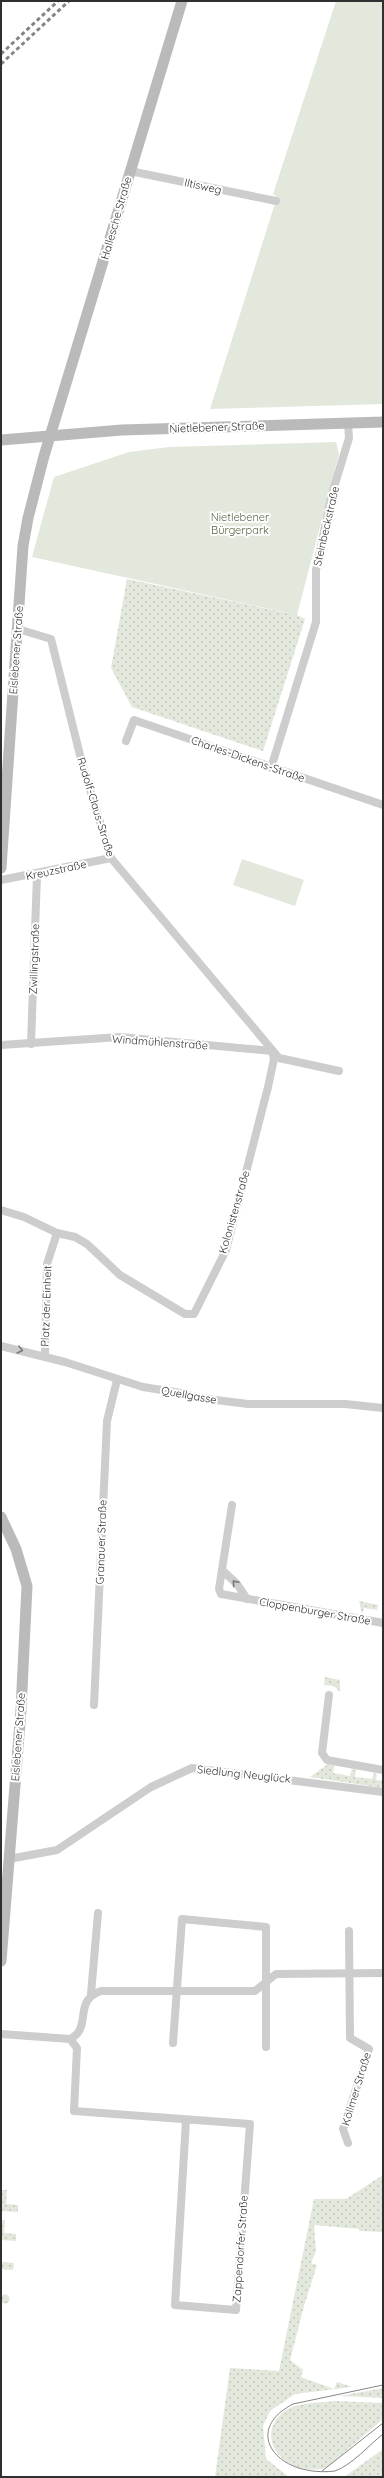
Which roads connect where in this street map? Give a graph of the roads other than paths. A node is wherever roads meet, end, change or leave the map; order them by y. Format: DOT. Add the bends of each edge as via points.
graph roads {
  1 [pos="182,1"];
  2 [pos="130,171"];
  3 [pos="276,201"];
  4 [pos="383,422"];
  5 [pos="348,423"];
  6 [pos="52,435"];
  7 [pos="1,440"];
  8 [pos="18,629"];
  9 [pos="126,741"];
  10 [pos="272,768"];
  11 [pos="383,805"];
  12 [pos="111,858"];
  13 [pos="1,868"];
  14 [pos="37,875"];
  15 [pos="1,880"];
  16 [pos="31,1044"];
  17 [pos="1,1045"];
  18 [pos="272,1051"];
  19 [pos="339,1071"];
  20 [pos="1,1210"];
  21 [pos="57,1233"];
  22 [pos="1,1346"];
  23 [pos="42,1355"];
  24 [pos="117,1380"];
  25 [pos="383,1408"];
  26 [pos="232,1505"];
  27 [pos="1,1517"];
  28 [pos="222,1570"];
  29 [pos="246,1599"];
  30 [pos="383,1622"];
  31 [pos="329,1694"];
  32 [pos="94,1706"];
  33 [pos="383,1770"];
  34 [pos="383,1792"];
  35 [pos="9,1859"];
  36 [pos="98,1913"];
  37 [pos="349,1932"];
  38 [pos="1,1962"];
  39 [pos="350,1973"];
  40 [pos="383,1973"];
  41 [pos="266,1983"];
  42 [pos="176,1992"];
  43 [pos="91,1994"];
  44 [pos="1,2034"];
  45 [pos="70,2039"];
  46 [pos="172,2043"];
  47 [pos="266,2047"];
  48 [pos="186,2120"];
  49 [pos="348,2143"];
  1 -- 2 [label="street, Hallesche Straße"];
  2 -- 3 [label="street, Iltisweg"];
  2 -- 6 [label="street, Hallesche Straße"];
  4 -- 5 [label="street, Nietlebener Straße"];
  5 -- 6 [label="street, Nietlebener Straße" via="122,430"];
  5 -- 10 [label="street, Steinbeckstraße" via="349,438 331,497 316,570 316,622"];
  6 -- 7 [label="street, Nietlebener Straße"];
  6 -- 8 [label="street, Eislebener Straße" via="28,518"];
  8 -- 12 [label="street, Rudolf-Claus-Straße" via="51,640 82,763"];
  8 -- 13 [label="street, Eislebener Straße"];
  9 -- 10 [label="street, Charles-Dickens-Straße" via="134,720"];
  10 -- 11 [label="street, Charles-Dickens-Straße"];
  12 -- 14 [label="street, Kreuzstraße"];
  12 -- 18 [label="street, Rudolf-Claus-Straße"];
  14 -- 15 [label="street, Kreuzstraße"];
  14 -- 16 [label="street, Zwillingstraße"];
  16 -- 17 [label="street, Windmühlenstraße"];
  16 -- 18 [label="street, Windmühlenstraße" via="120,1037"];
  18 -- 19 [label="street" via="279,1058"];
  18 -- 21 [label="street, Kolonistenstraße" via="274,1058 269,1080 226,1250 194,1314 185,1314 120,1275 87,1244 75,1237"];
  20 -- 21 [label="street" via="24,1217"];
  21 -- 23 [label="street, Platz der Einheit" via="46,1264"];
  22 -- 23 [label="street, Quellgasse, one-way"];
  23 -- 24 [label="street, Quellgasse"];
  24 -- 25 [label="street, Quellgasse" via="200,1398 248,1404 345,1404"];
  24 -- 32 [label="street, Granauer Straße" via="107,1421"];
  26 -- 28 [label="street, Cloppenburger Straße"];
  27 -- 35 [label="street, Eislebener Straße" via="16,1549 27,1586"];
  29 -- 28 [label="street, Cloppenburger Straße, one-way" via="237,1584"];
  28 -- 29 [label="street, Cloppenburger Straße" via="219,1588 221,1594"];
  29 -- 30 [label="street, Cloppenburger Straße"];
  31 -- 33 [label="street" via="322,1753 327,1760"];
  34 -- 35 [label="street, Siedlung Neuglück" via="192,1768 151,1787 57,1850"];
  35 -- 38 [label="street, Eislebener Straße"];
  36 -- 43 [label="street"];
  37 -- 39 [label="street"];
  39 -- 40 [label="street"];
  39 -- 41 [label="street" via="276,1974"];
  39 -- 49 [label="street, Köllmer Straße" via="350,2038 370,2048 343,2129"];
  41 -- 42 [label="street" via="255,1991"];
  41 -- 42 [label="street" via="266,1927 182,1919"];
  41 -- 47 [label="street"];
  42 -- 43 [label="street" via="101,1991"];
  42 -- 46 [label="street"];
  43 -- 45 [label="street" via="84,2003 79,2032"];
  44 -- 45 [label="street"];
  45 -- 48 [label="street, Zappendorfer Straße" via="77,2048 74,2111"];
  48 -- 48 [label="street, Zappendorfer Straße" via="175,2305 236,2310 250,2124"];
}
